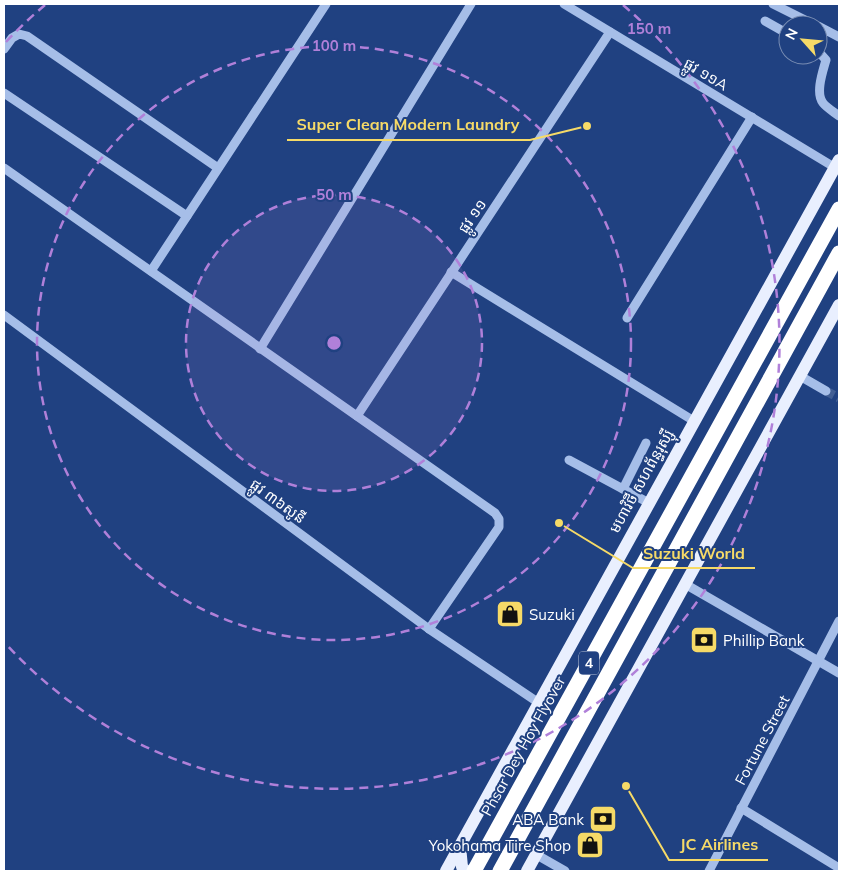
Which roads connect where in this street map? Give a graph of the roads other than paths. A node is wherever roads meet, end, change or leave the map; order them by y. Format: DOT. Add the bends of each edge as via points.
graph roads {
  1 [pos="326,4"];
  2 [pos="471,4"];
  3 [pos="564,4"];
  4 [pos="773,4"];
  5 [pos="795,15"];
  6 [pos="765,21"];
  7 [pos="778,28"];
  8 [pos="610,32"];
  9 [pos="4,49"];
  10 [pos="825,65"];
  11 [pos="4,93"];
  12 [pos="839,116"];
  13 [pos="752,117"];
  14 [pos="837,163"];
  15 [pos="4,168"];
  16 [pos="218,168"];
  17 [pos="839,209"];
  18 [pos="187,216"];
  19 [pos="839,253"];
  20 [pos="151,271"];
  21 [pos="451,272"];
  22 [pos="839,305"];
  23 [pos="4,315"];
  24 [pos="627,318"];
  25 [pos="260,348"];
  26 [pos="800,376"];
  27 [pos="826,390"];
  28 [pos="356,416"];
  29 [pos="694,421"];
  30 [pos="646,444"];
  31 [pos="569,460"];
  32 [pos="623,490"];
  33 [pos="649,504"];
  34 [pos="685,584"];
  35 [pos="839,621"];
  36 [pos="429,630"];
  37 [pos="819,660"];
  38 [pos="839,673"];
  39 [pos="539,703"];
  40 [pos="741,808"];
  41 [pos="460,846"];
  42 [pos="536,854"];
  43 [pos="839,868"];
  44 [pos="446,871"];
  45 [pos="466,871"];
  46 [pos="474,871"];
  47 [pos="500,871"];
  48 [pos="527,871"];
  49 [pos="565,871"];
  50 [pos="709,871"];
  1 -- 16 [label="street"];
  2 -- 25 [label="street"];
  3 -- 8 [label="street, ផ្លូវ ១១A"];
  4 -- 5 [label="street"];
  6 -- 7 [label="street"];
  8 -- 13 [label="street, ផ្លូវ ១១A"];
  8 -- 21 [label="street, ផ្លូវ ១១"];
  9 -- 16 [label="street" via="19,34 27,36"];
  10 -- 12 [label="street" via="820,97"];
  11 -- 18 [label="street"];
  13 -- 14 [label="street, ផ្លូវ ១១A"];
  13 -- 24 [label="street"];
  14 -- 29 [label="main road, មហាវិថី សហព័ន្ធរុស្ស៊ី"];
  15 -- 20 [label="street"];
  16 -- 18 [label="street"];
  17 -- 46 [label="highway, Phsar Dey Hoy Flyover / 4"];
  18 -- 20 [label="street"];
  19 -- 47 [label="highway, 4"];
  20 -- 25 [label="street"];
  21 -- 28 [label="street, ផ្លូវ ១១"];
  21 -- 29 [label="street"];
  22 -- 26 [label="main road"];
  23 -- 36 [label="street, ផ្លូវ ៣៦សូនី"];
  25 -- 28 [label="street"];
  26 -- 27 [label="street"];
  26 -- 34 [label="main road"];
  28 -- 36 [label="street" via="495,513 499,520 498,527"];
  29 -- 33 [label="main road, មហាវិថី សហព័ន្ធរុស្ស៊ី"];
  30 -- 32 [label="street"];
  31 -- 32 [label="street"];
  32 -- 33 [label="street"];
  33 -- 39 [label="main road, មហាវិថី សហព័ន្ធរុស្ស៊ី"];
  34 -- 37 [label="street"];
  34 -- 42 [label="main road"];
  35 -- 37 [label="street, Fortune Street"];
  36 -- 39 [label="street, ផ្លូវ ៣៦សូនី"];
  37 -- 38 [label="street"];
  37 -- 40 [label="street, Fortune Street"];
  39 -- 41 [label="main road, មហាវិថី សហព័ន្ធរុស្ស៊ី"];
  40 -- 43 [label="street"];
  40 -- 50 [label="street, Fortune Street"];
  41 -- 44 [label="main road, មហាវិថី សហព័ន្ធរុស្ស៊ី"];
  41 -- 45 [label="main road" via="462,867"];
  42 -- 48 [label="main road"];
  42 -- 49 [label="street"];
}
